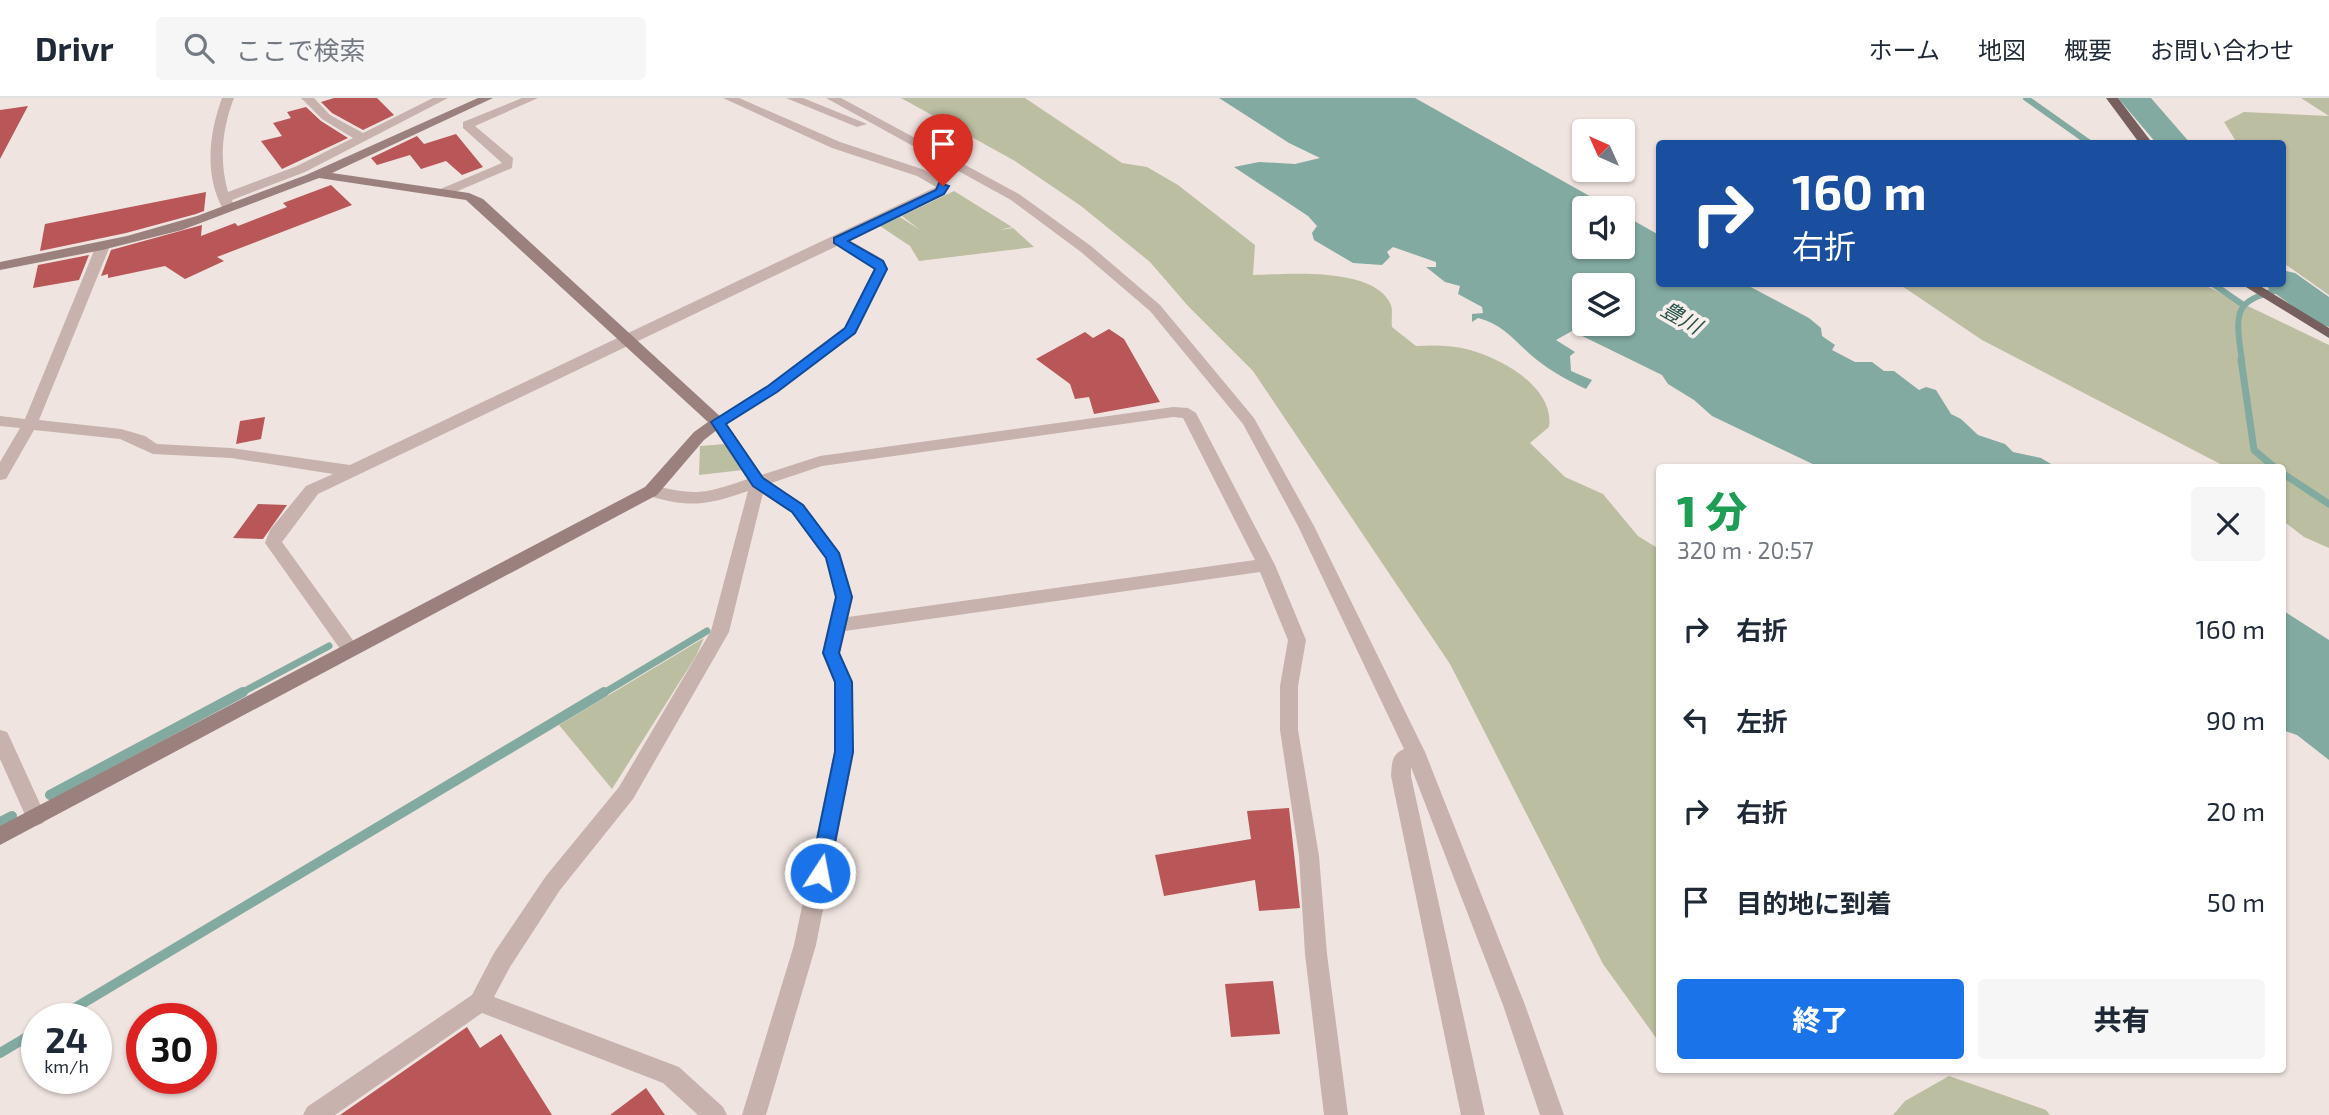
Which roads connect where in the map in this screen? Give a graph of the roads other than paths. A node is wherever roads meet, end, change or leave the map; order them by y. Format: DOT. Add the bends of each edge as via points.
graph roads {
  1 [pos="228,98"];
  2 [pos="307,98"];
  3 [pos="442,98"];
  4 [pos="487,98"];
  5 [pos="532,98"];
  6 [pos="729,98"];
  7 [pos="792,98"];
  8 [pos="832,98"];
  9 [pos="2112,98"];
  10 [pos="901,137"];
  11 [pos="362,138"];
  12 [pos="2144,140"];
  13 [pos="314,174"];
  14 [pos="442,193"];
  15 [pos="226,204"];
  16 [pos="839,240"];
  17 [pos="103,246"];
  18 [pos="0,266"];
  19 [pos="2252,287"];
  20 [pos="2329,334"];
  21 [pos="628,341"];
  22 [pos="0,421"];
  23 [pos="718,422"];
  24 [pos="30,424"];
  25 [pos="352,471"];
  26 [pos="0,475"];
  27 [pos="758,482"];
  28 [pos="651,491"];
  29 [pos="1266,565"];
  30 [pos="839,625"];
  31 [pos="349,648"];
  32 [pos="0,738"];
  33 [pos="1415,752"];
  34 [pos="36,817"];
  35 [pos="0,836"];
  36 [pos="480,1002"];
  37 [pos="315,1115"];
  38 [pos="715,1115"];
  39 [pos="754,1115"];
  40 [pos="1336,1115"];
  41 [pos="1474,1115"];
  42 [pos="1552,1115"];
  1 -- 15 [label="street" via="220,117 216,158 219,189"];
  2 -- 11 [label="street" via="326,117"];
  3 -- 11 [label="street"];
  4 -- 13 [label="street"];
  5 -- 14 [label="street" via="467,125 508,165"];
  6 -- 16 [label="street" via="836,145 921,173 943,186 940,192"];
  7 -- 10 [label="street"];
  8 -- 10 [label="street"];
  9 -- 12 [label="main road"];
  10 -- 33 [label="street" via="1014,197 1086,249 1155,308 1217,380 1249,422 1306,526"];
  11 -- 15 [label="street"];
  13 -- 14 [label="street"];
  13 -- 15 [label="street"];
  14 -- 21 [label="street" via="478,202"];
  15 -- 17 [label="street"];
  16 -- 21 [label="street"];
  16 -- 23 [label="street" via="879,263 881,269 851,330 773,389"];
  17 -- 18 [label="street"];
  17 -- 24 [label="street"];
  19 -- 20 [label="main road"];
  21 -- 23 [label="street"];
  21 -- 25 [label="street"];
  22 -- 24 [label="street"];
  23 -- 27 [label="street"];
  23 -- 28 [label="street" via="699,436"];
  24 -- 25 [label="street" via="121,434 153,449 230,453"];
  24 -- 26 [label="street"];
  25 -- 31 [label="street" via="312,490 273,543"];
  27 -- 28 [label="street" via="689,500"];
  27 -- 29 [label="street" via="820,461 1188,413"];
  27 -- 30 [label="street" via="798,509 834,557 844,597"];
  27 -- 36 [label="street" via="720,632 626,793 552,883"];
  28 -- 31 [label="street"];
  29 -- 30 [label="street"];
  29 -- 40 [label="street" via="1297,640 1289,686 1289,730 1309,856"];
  30 -- 39 [label="street" via="831,653 843,682 844,752 805,945"];
  31 -- 34 [label="street"];
  32 -- 34 [label="street"];
  33 -- 41 [label="street" via="1402,759 1401,776"];
  33 -- 42 [label="street"];
  34 -- 35 [label="street"];
  36 -- 37 [label="street"];
  36 -- 38 [label="street" via="671,1075"];
}
